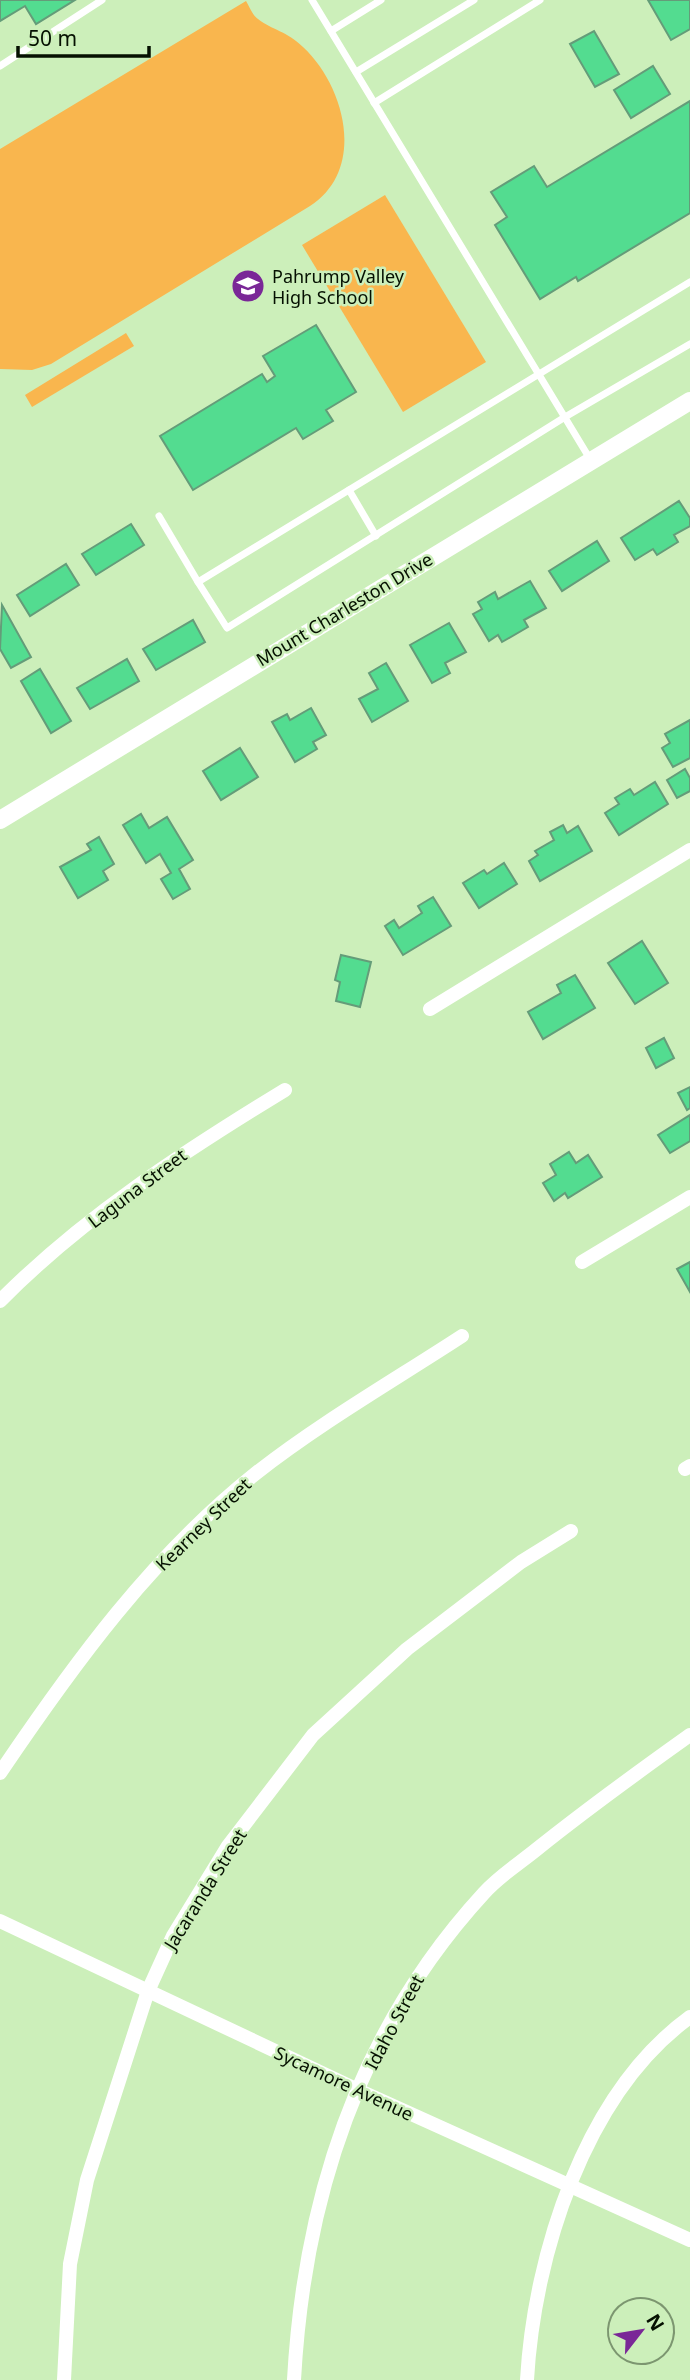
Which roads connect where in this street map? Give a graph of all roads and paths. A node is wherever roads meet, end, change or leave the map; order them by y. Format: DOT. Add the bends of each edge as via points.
graph roads {
  1 [pos="102,0"];
  2 [pos="312,0"];
  3 [pos="381,0"];
  4 [pos="474,0"];
  5 [pos="540,0"];
  6 [pos="331,31"];
  7 [pos="0,66"];
  8 [pos="356,72"];
  9 [pos="374,103"];
  10 [pos="690,282"];
  11 [pos="690,344"];
  12 [pos="539,375"];
  13 [pos="690,401"];
  14 [pos="565,417"];
  15 [pos="590,460"];
  16 [pos="349,490"];
  17 [pos="159,516"];
  18 [pos="376,536"];
  19 [pos="198,582"];
  20 [pos="0,820"];
  21 [pos="690,850"];
  22 [pos="430,1009"];
  23 [pos="285,1090"];
  24 [pos="690,1198"];
  25 [pos="582,1262"];
  26 [pos="0,1301"];
  27 [pos="462,1336"];
  28 [pos="572,1531"];
  29 [pos="690,1735"];
  30 [pos="0,1773"];
  31 [pos="0,1921"];
  32 [pos="148,1991"];
  33 [pos="690,2017"];
  34 [pos="358,2090"];
  35 [pos="569,2184"];
  36 [pos="690,2240"];
  37 [pos="64,2380"];
  38 [pos="295,2380"];
  39 [pos="527,2380"];
  1 -- 7 [label="lane"];
  2 -- 6 [label="lane"];
  3 -- 6 [label="lane"];
  4 -- 8 [label="lane"];
  5 -- 9 [label="lane"];
  6 -- 8 [label="lane"];
  8 -- 9 [label="lane"];
  9 -- 12 [label="lane"];
  10 -- 12 [label="lane"];
  11 -- 14 [label="lane"];
  12 -- 14 [label="lane"];
  12 -- 16 [label="lane"];
  13 -- 15 [label="street, Mount Charleston Drive"];
  14 -- 15 [label="lane"];
  14 -- 18 [label="lane"];
  15 -- 20 [label="street, Mount Charleston Drive"];
  16 -- 18 [label="lane"];
  16 -- 19 [label="lane"];
  17 -- 19 [label="lane"];
  18 -- 19 [label="lane" via="227,628"];
  21 -- 22 [label="street"];
  23 -- 26 [label="street, Laguna Street" via="158,1172"];
  24 -- 25 [label="street"];
  27 -- 30 [label="street, Kearney Street" via="294,1444 185,1537 122,1605"];
  28 -- 32 [label="street, Jacaranda Street" via="521,1562 407,1649 313,1735 228,1846 173,1936"];
  29 -- 34 [label="street, Idaho Street" via="486,1891 415,1977"];
  31 -- 32 [label="street, Sycamore Avenue"];
  32 -- 34 [label="street, Sycamore Avenue"];
  32 -- 37 [label="street, Jacaranda Street" via="87,2180 70,2263"];
  33 -- 35 [label="street" via="626,2081"];
  34 -- 35 [label="street, Sycamore Avenue"];
  34 -- 38 [label="street, Idaho Street" via="328,2165 304,2267"];
  35 -- 36 [label="street, Sycamore Avenue"];
  35 -- 39 [label="street" via="541,2275"];
}
